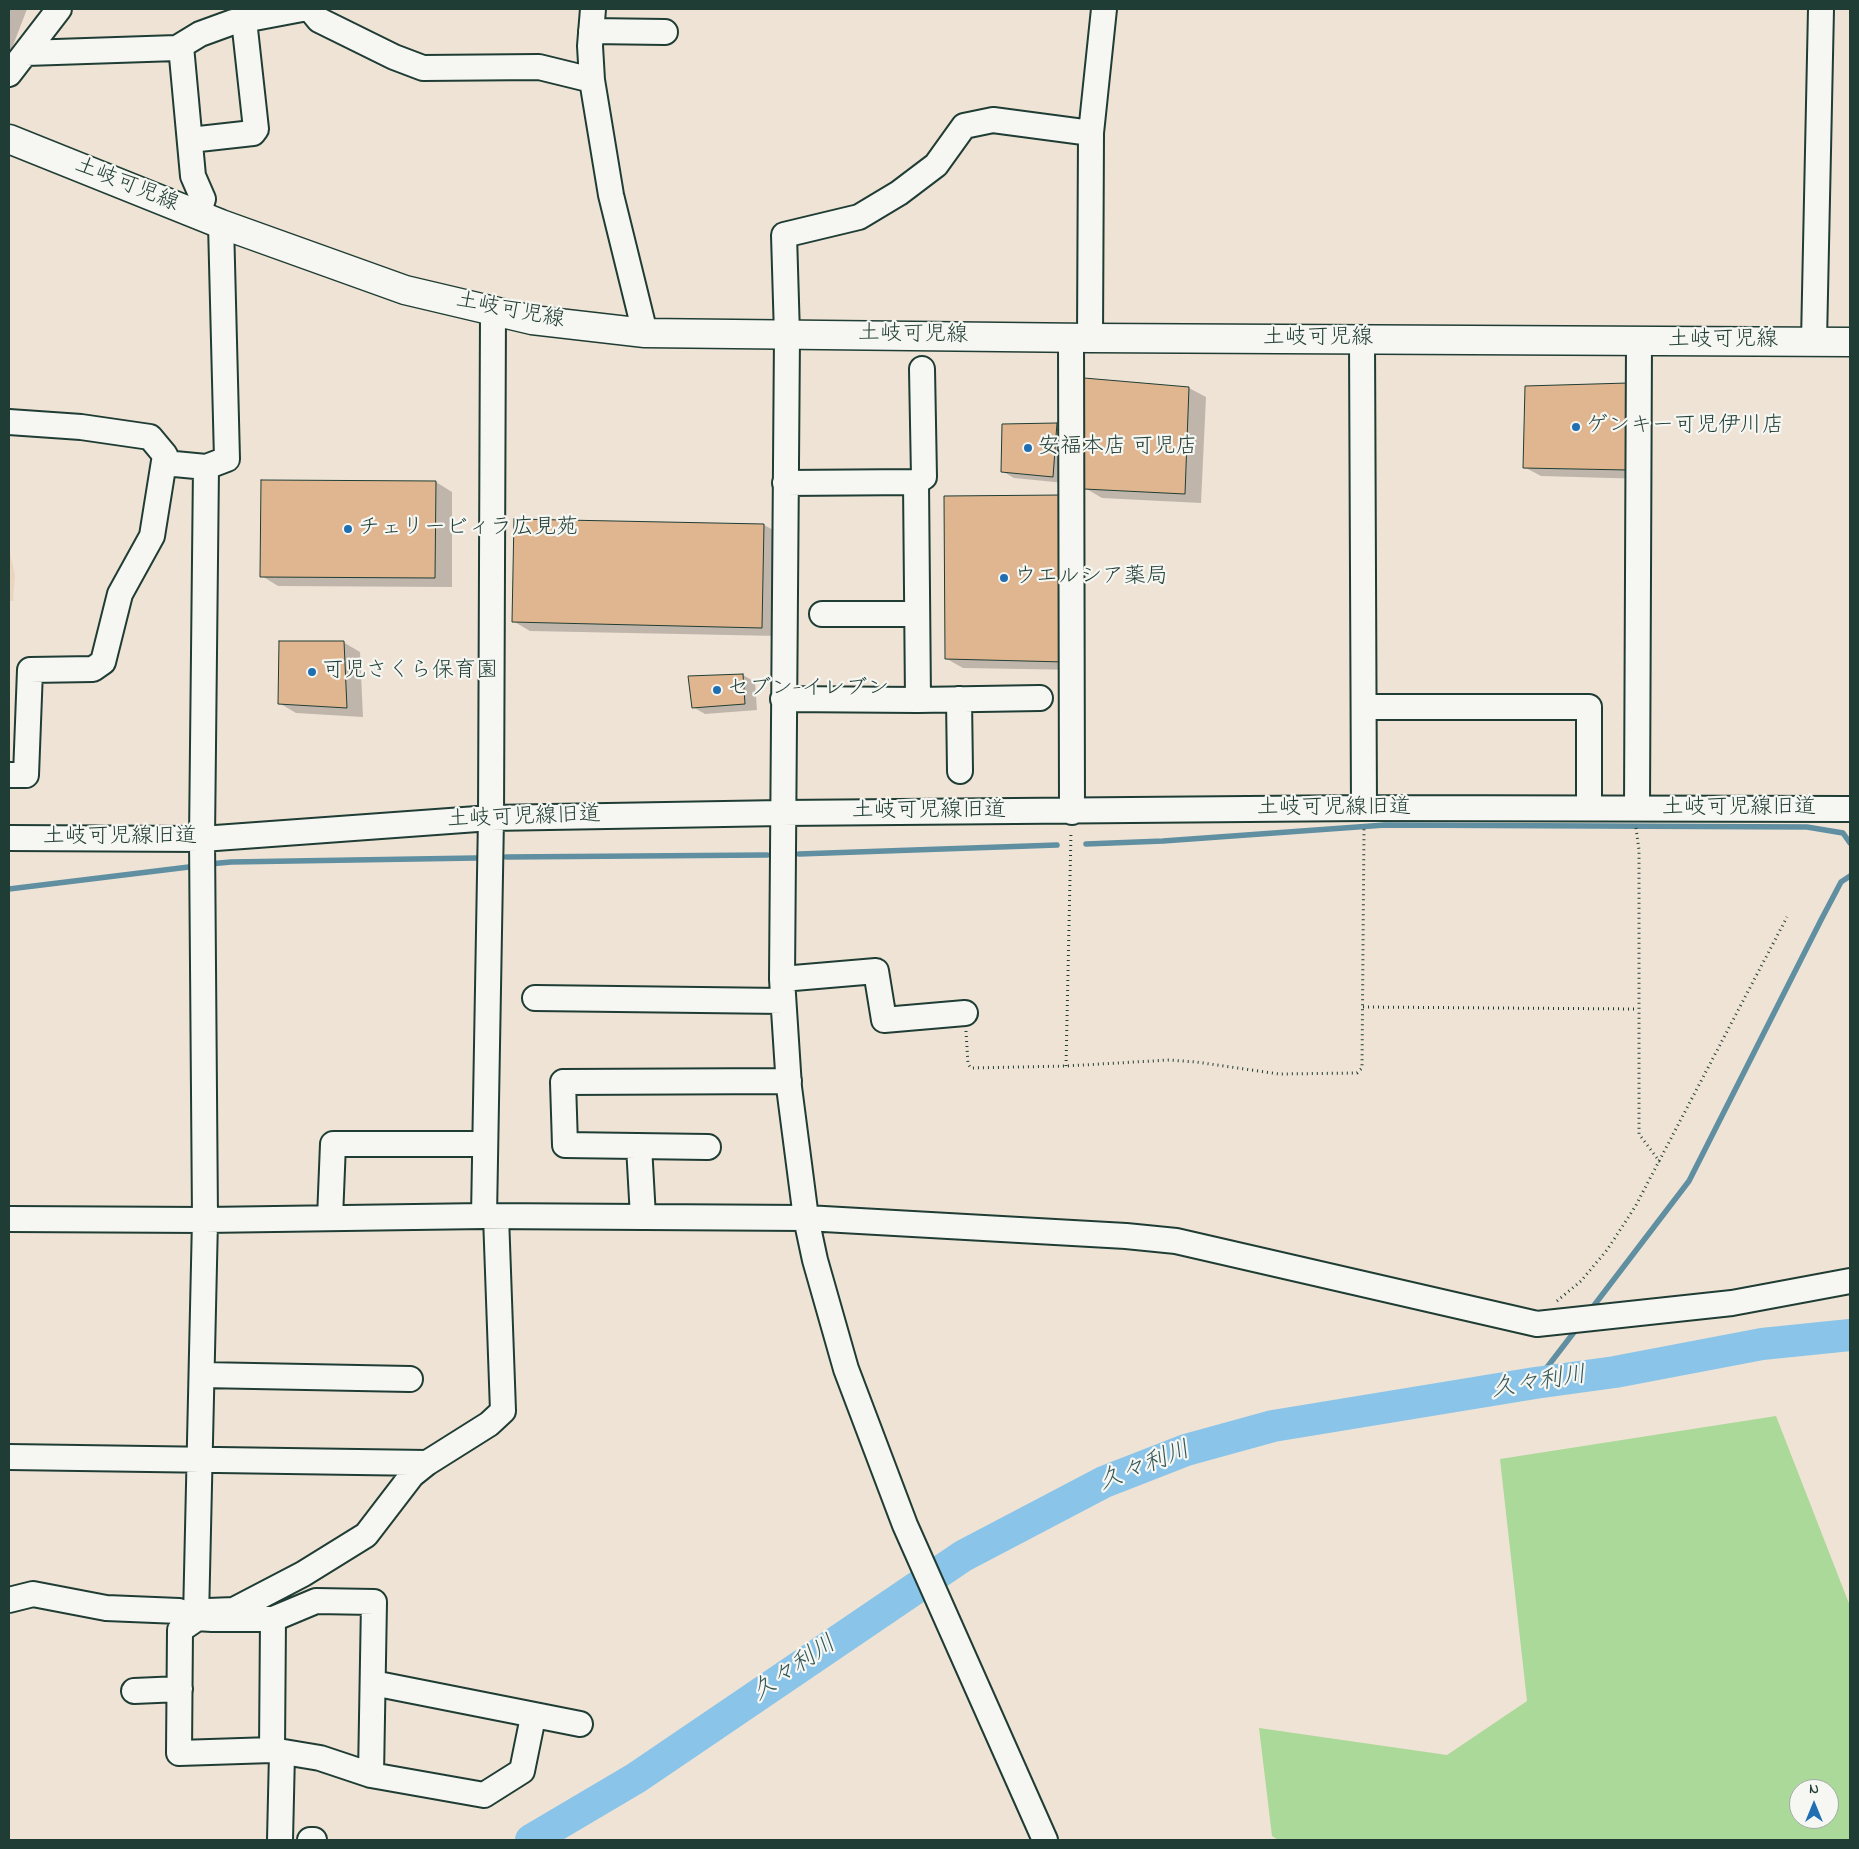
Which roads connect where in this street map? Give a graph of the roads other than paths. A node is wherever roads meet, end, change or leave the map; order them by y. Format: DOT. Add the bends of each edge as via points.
graph roads {
  1 [pos="59,9"];
  2 [pos="302,9"];
  3 [pos="310,9"];
  4 [pos="1104,9"];
  5 [pos="1820,10"];
  6 [pos="244,20"];
  7 [pos="592,20"];
  8 [pos="665,32"];
  9 [pos="180,46"];
  10 [pos="26,53"];
  11 [pos="9,74"];
  12 [pos="592,80"];
  13 [pos="1090,133"];
  14 [pos="9,139"];
  15 [pos="190,140"];
  16 [pos="209,220"];
  17 [pos="493,312"];
  18 [pos="645,333"];
  19 [pos="787,335"];
  20 [pos="1080,338"];
  21 [pos="1362,339"];
  22 [pos="1814,341"];
  23 [pos="1638,342"];
  24 [pos="1850,342"];
  25 [pos="922,369"];
  26 [pos="9,422"];
  27 [pos="164,463"];
  28 [pos="206,467"];
  29 [pos="916,482"];
  30 [pos="785,483"];
  31 [pos="822,614"];
  32 [pos="917,614"];
  33 [pos="1040,698"];
  34 [pos="784,699"];
  35 [pos="959,699"];
  36 [pos="918,700"];
  37 [pos="1364,707"];
  38 [pos="960,771"];
  39 [pos="9,775"];
  40 [pos="1364,808"];
  41 [pos="1589,808"];
  42 [pos="1637,808"];
  43 [pos="1850,809"];
  44 [pos="1072,812"];
  45 [pos="782,813"];
  46 [pos="491,818"];
  47 [pos="9,838"];
  48 [pos="202,846"];
  49 [pos="783,990"];
  50 [pos="535,998"];
  51 [pos="965,1013"];
  52 [pos="789,1081"];
  53 [pos="485,1144"];
  54 [pos="639,1146"];
  55 [pos="708,1147"];
  56 [pos="490,1216"];
  57 [pos="643,1217"];
  58 [pos="9,1218"];
  59 [pos="330,1218"];
  60 [pos="806,1218"];
  61 [pos="205,1220"];
  62 [pos="1850,1281"];
  63 [pos="202,1375"];
  64 [pos="410,1379"];
  65 [pos="9,1457"];
  66 [pos="200,1460"];
  67 [pos="427,1463"];
  68 [pos="9,1600"];
  69 [pos="196,1618"];
  70 [pos="273,1619"];
  71 [pos="372,1683"];
  72 [pos="180,1689"];
  73 [pos="134,1691"];
  74 [pos="533,1716"];
  75 [pos="580,1724"];
  76 [pos="277,1752"];
  77 [pos="370,1775"];
  78 [pos="280,1840"];
  79 [pos="1045,1840"];
  1 -- 10 [label="street"];
  2 -- 6 [label="street"];
  3 -- 12 [label="street" via="319,20 423,68 539,67"];
  4 -- 13 [label="street"];
  5 -- 22 [label="street"];
  6 -- 9 [label="street" via="200,34"];
  6 -- 15 [label="street" via="256,129 253,133"];
  7 -- 8 [label="street"];
  7 -- 12 [label="street"];
  9 -- 10 [label="street"];
  9 -- 15 [label="street"];
  10 -- 11 [label="street"];
  12 -- 18 [label="street" via="611,195"];
  13 -- 19 [label="street" via="993,120 964,126 936,165 899,193 859,217 784,236"];
  13 -- 20 [label="street"];
  14 -- 16 [label="main road, 土岐可児線"];
  15 -- 16 [label="street" via="194,176"];
  16 -- 17 [label="main road, 土岐可児線" via="405,290"];
  16 -- 28 [label="street" via="227,459"];
  17 -- 18 [label="main road, 土岐可児線" via="532,320"];
  17 -- 46 [label="street"];
  18 -- 19 [label="main road, 土岐可児線"];
  19 -- 20 [label="main road, 土岐可児線"];
  19 -- 30 [label="street"];
  20 -- 21 [label="main road, 土岐可児線"];
  20 -- 44 [label="street"];
  21 -- 23 [label="main road, 土岐可児線"];
  21 -- 37 [label="street"];
  22 -- 23 [label="main road, 土岐可児線"];
  22 -- 24 [label="main road, 土岐可児線"];
  23 -- 42 [label="street"];
  25 -- 29 [label="street" via="924,477"];
  26 -- 27 [label="street" via="81,427 150,437 165,455"];
  27 -- 28 [label="street"];
  27 -- 39 [label="street" via="152,536 120,594 103,662 93,669 30,670 26,775"];
  28 -- 48 [label="street"];
  29 -- 30 [label="street"];
  29 -- 32 [label="street"];
  30 -- 34 [label="street"];
  31 -- 32 [label="street"];
  32 -- 36 [label="street"];
  33 -- 35 [label="street"];
  34 -- 36 [label="street"];
  34 -- 45 [label="street"];
  35 -- 36 [label="street"];
  35 -- 38 [label="street"];
  37 -- 40 [label="street"];
  37 -- 41 [label="street" via="1589,707"];
  40 -- 41 [label="street, 土岐可児線旧道"];
  40 -- 44 [label="street, 土岐可児線旧道"];
  41 -- 42 [label="street, 土岐可児線旧道"];
  42 -- 43 [label="street, 土岐可児線旧道"];
  44 -- 45 [label="street, 土岐可児線旧道"];
  45 -- 46 [label="street, 土岐可児線旧道"];
  45 -- 49 [label="street"];
  46 -- 48 [label="street, 土岐可児線旧道"];
  46 -- 53 [label="street"];
  47 -- 48 [label="street, 土岐可児線旧道"];
  48 -- 61 [label="street"];
  49 -- 50 [label="street"];
  49 -- 51 [label="street" via="876,971 884,1020"];
  49 -- 52 [label="street"];
  52 -- 54 [label="street" via="563,1082 565,1145"];
  52 -- 60 [label="street"];
  53 -- 56 [label="street"];
  53 -- 59 [label="street" via="334,1144"];
  54 -- 55 [label="street"];
  54 -- 57 [label="street"];
  56 -- 57 [label="street"];
  56 -- 59 [label="street"];
  56 -- 67 [label="street" via="504,1411"];
  57 -- 60 [label="street"];
  58 -- 61 [label="street"];
  59 -- 61 [label="street"];
  60 -- 62 [label="street" via="1176,1241 1513,1320 1543,1323 1732,1303"];
  60 -- 79 [label="street" via="846,1369 905,1525"];
  61 -- 63 [label="street"];
  63 -- 64 [label="street"];
  63 -- 66 [label="street"];
  65 -- 66 [label="street"];
  66 -- 67 [label="street"];
  66 -- 69 [label="street"];
  67 -- 69 [label="street" via="412,1476 366,1535 303,1574 234,1610 208,1611"];
  68 -- 69 [label="street" via="33,1594 106,1608 179,1611"];
  69 -- 70 [label="street"];
  69 -- 72 [label="street" via="180,1630"];
  70 -- 71 [label="street" via="316,1601 374,1602"];
  70 -- 76 [label="street"];
  71 -- 74 [label="street"];
  71 -- 77 [label="street"];
  72 -- 73 [label="street"];
  72 -- 76 [label="street" via="179,1753"];
  74 -- 75 [label="street"];
  74 -- 77 [label="street" via="522,1771 484,1796"];
  76 -- 77 [label="street" via="320,1758"];
  76 -- 78 [label="street"];
}
